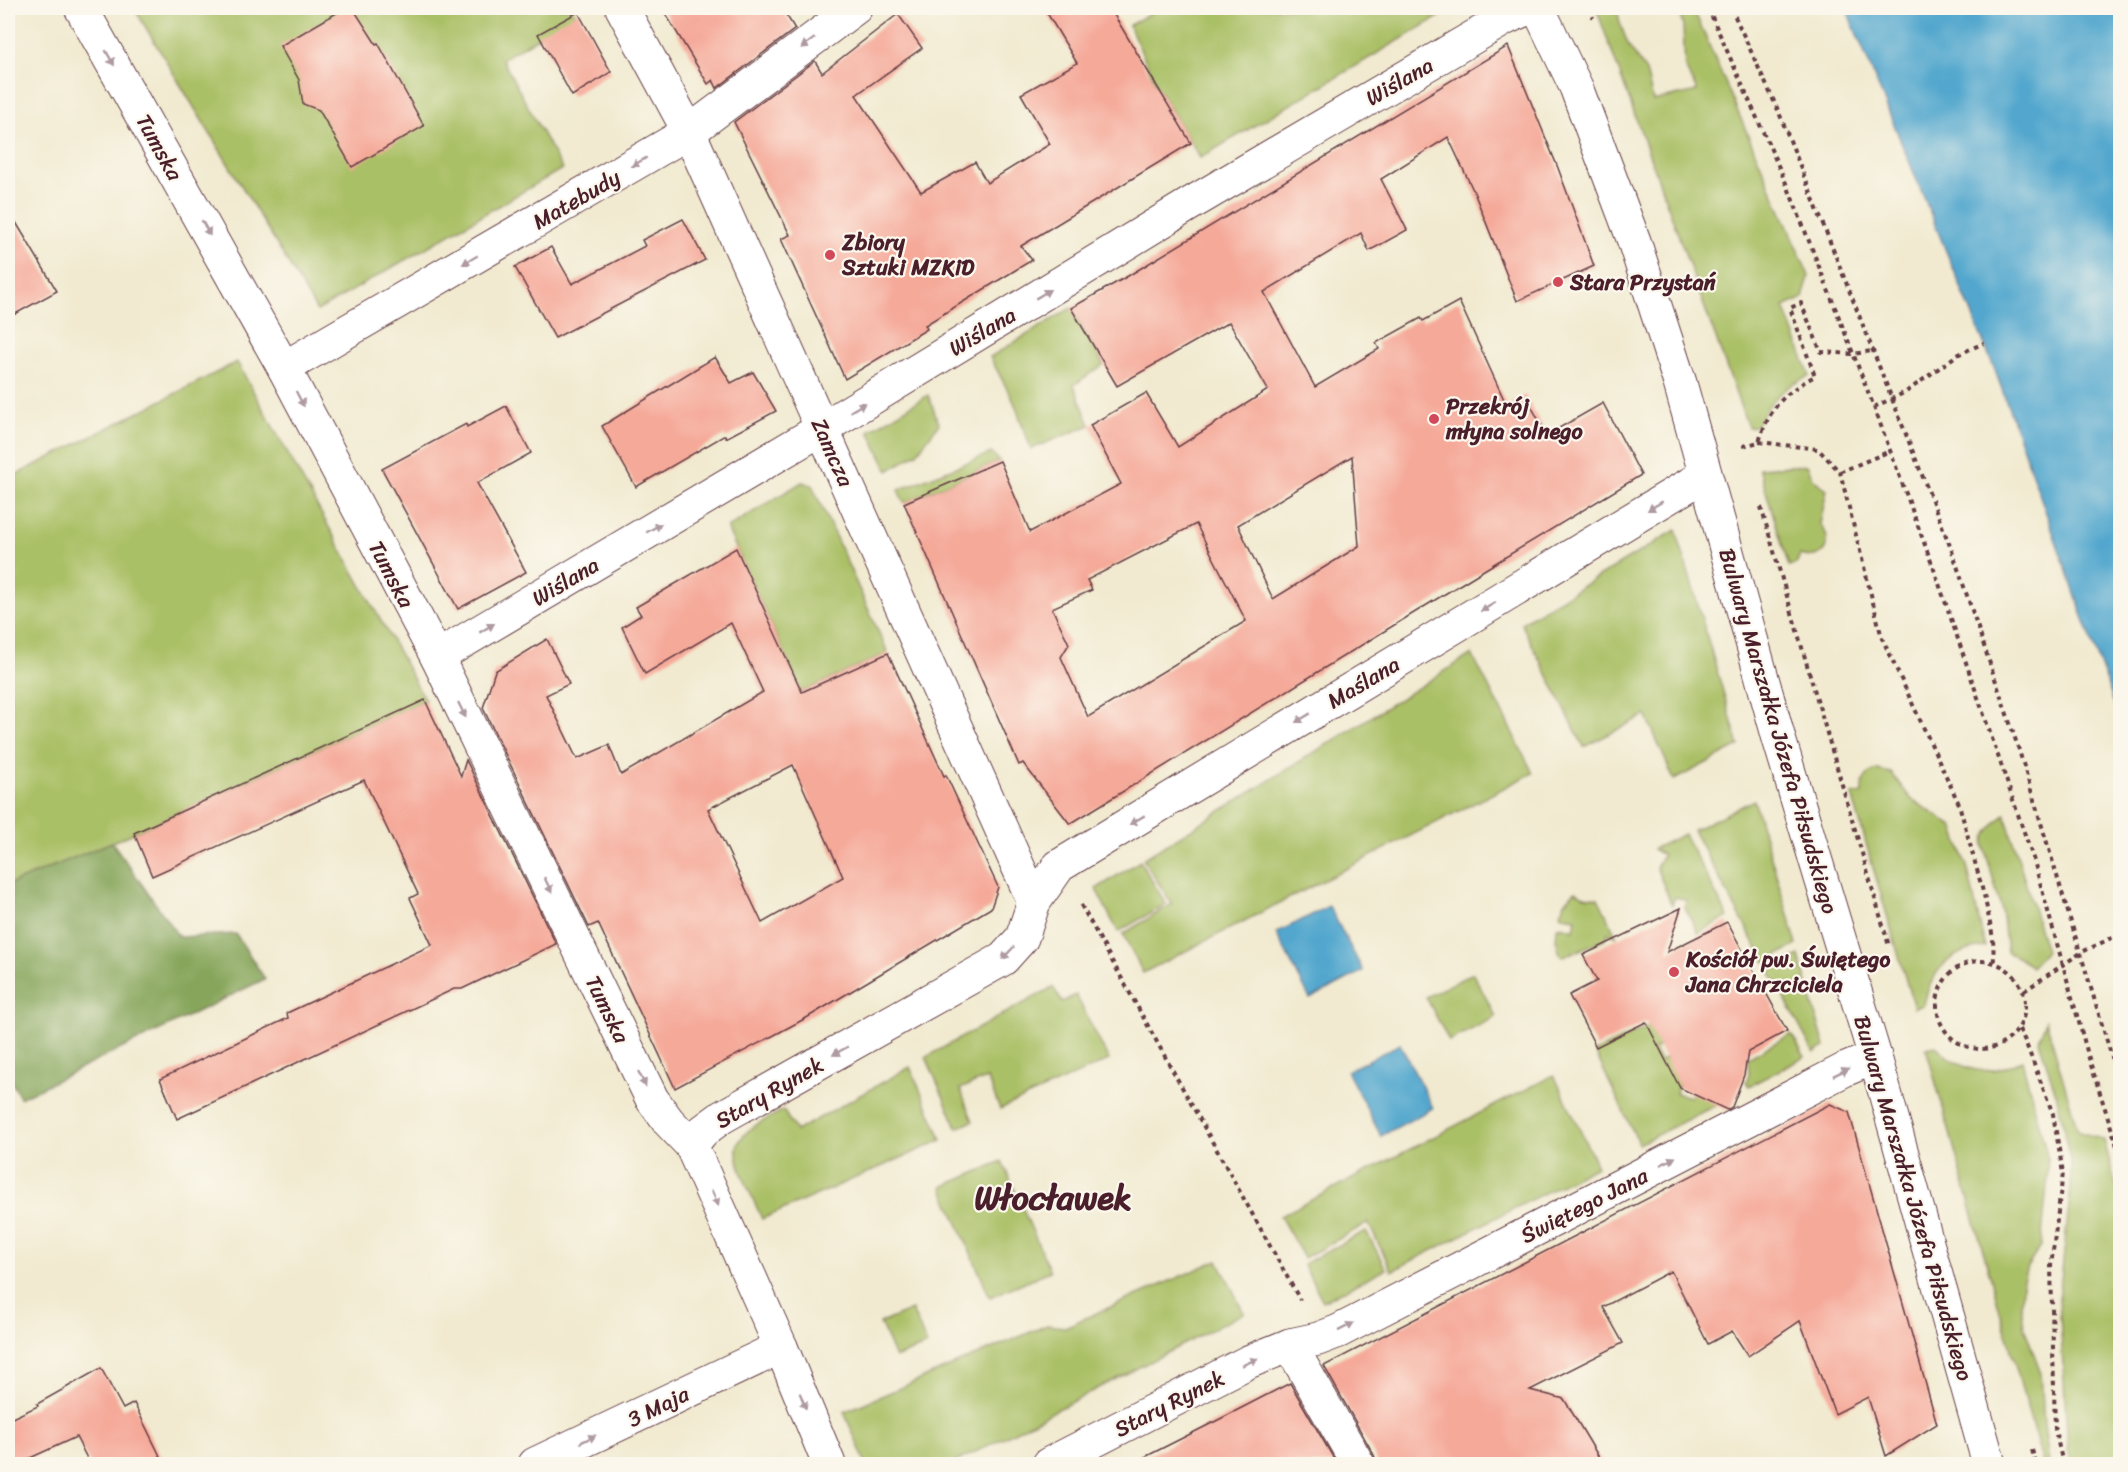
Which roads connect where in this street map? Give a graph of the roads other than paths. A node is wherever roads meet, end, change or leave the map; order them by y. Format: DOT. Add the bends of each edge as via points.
graph roads {
  1 [pos="81,8"];
  2 [pos="622,8"];
  3 [pos="855,8"];
  4 [pos="1528,8"];
  5 [pos="1538,8"];
  6 [pos="689,132"];
  7 [pos="284,368"];
  8 [pos="823,428"];
  9 [pos="1704,475"];
  10 [pos="436,657"];
  11 [pos="1034,902"];
  12 [pos="1875,1057"];
  13 [pos="691,1145"];
  14 [pos="1290,1345"];
  15 [pos="781,1347"];
  16 [pos="536,1464"];
  17 [pos="829,1464"];
  18 [pos="1049,1464"];
  19 [pos="1358,1464"];
  20 [pos="1989,1464"];
  1 -- 7 [label="street, Tumska, one-way"];
  2 -- 6 [label="street, Zamcza"];
  3 -- 6 [label="street, Matebudy, one-way"];
  8 -- 4 [label="street, Wiślana, one-way" via="1190,204"];
  5 -- 9 [label="street, Bulwary Marszałka Józefa Piłsudskiego" via="1576,87 1634,241 1680,383"];
  6 -- 7 [label="street, Matebudy, one-way"];
  6 -- 8 [label="street, Zamcza"];
  7 -- 10 [label="street, Tumska, one-way"];
  10 -- 8 [label="street, Wiślana, one-way"];
  8 -- 11 [label="street, Zamcza"];
  9 -- 11 [label="street, Maślana, one-way" via="1059,866"];
  9 -- 12 [label="street, Bulwary Marszałka Józefa Piłsudskiego"];
  10 -- 13 [label="street, Tumska, one-way" via="651,1099"];
  11 -- 13 [label="street, Stary Rynek, one-way" via="1022,938 1003,959 722,1117"];
  14 -- 12 [label="street, Świętego Jana, one-way" via="1339,1331"];
  12 -- 20 [label="street, Bulwary Marszałka Józefa Piłsudskiego"];
  13 -- 15 [label="street, one-way"];
  18 -- 14 [label="street, Stary Rynek, one-way" via="1248,1362"];
  14 -- 19 [label="street"];
  16 -- 15 [label="street, 3 Maja, one-way"];
  15 -- 17 [label="street, one-way"];
}
